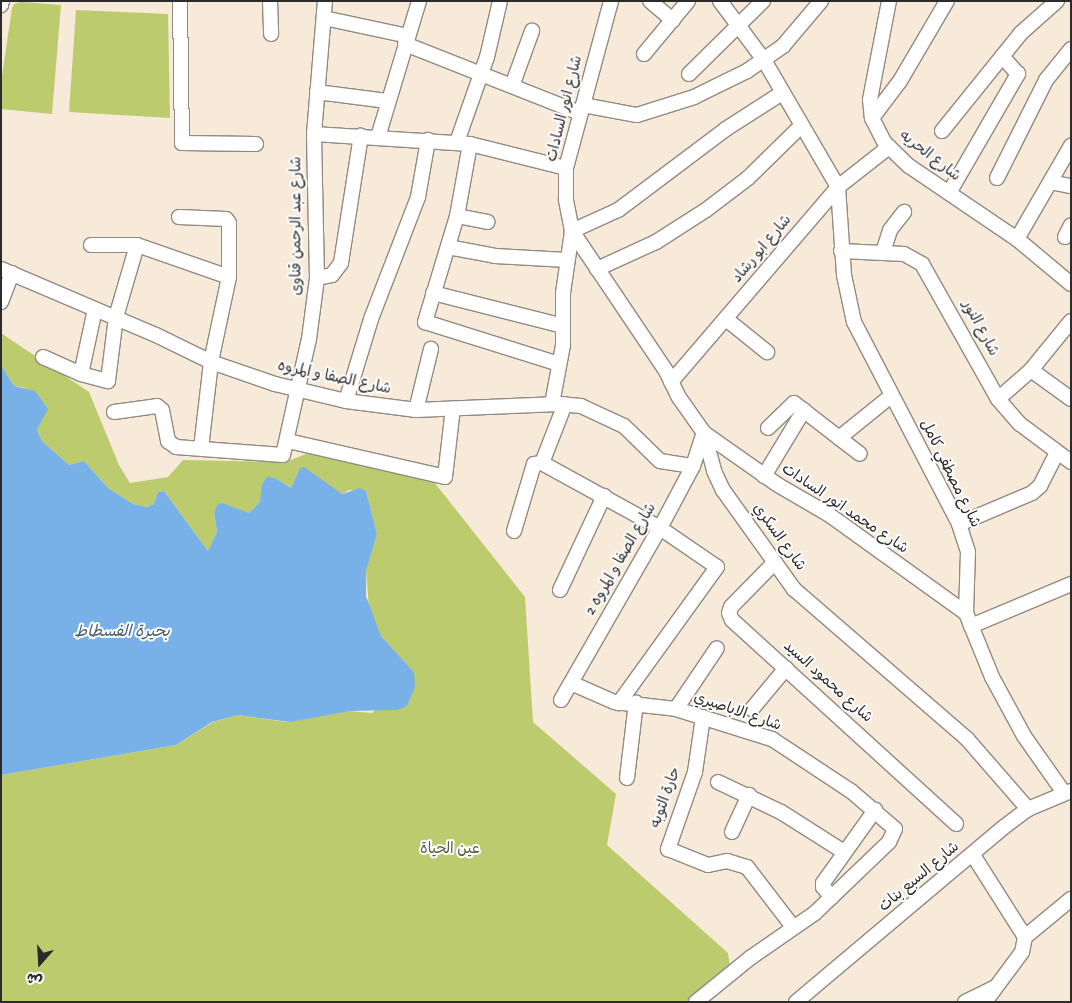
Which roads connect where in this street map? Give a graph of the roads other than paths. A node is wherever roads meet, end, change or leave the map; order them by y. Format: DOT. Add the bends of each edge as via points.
graph roads {
  1 [pos="2,1"];
  2 [pos="180,1"];
  3 [pos="270,1"];
  4 [pos="326,1"];
  5 [pos="419,1"];
  6 [pos="500,1"];
  7 [pos="611,1"];
  8 [pos="650,1"];
  9 [pos="688,1"];
  10 [pos="720,1"];
  11 [pos="763,1"];
  12 [pos="820,1"];
  13 [pos="889,1"];
  14 [pos="947,1"];
  15 [pos="1057,1"];
  16 [pos="1,5"];
  17 [pos="324,18"];
  18 [pos="673,20"];
  19 [pos="738,25"];
  20 [pos="532,31"];
  21 [pos="271,34"];
  22 [pos="407,40"];
  23 [pos="1071,49"];
  24 [pos="644,54"];
  25 [pos="1002,56"];
  26 [pos="764,60"];
  27 [pos="481,74"];
  28 [pos="690,74"];
  29 [pos="512,86"];
  30 [pos="317,92"];
  31 [pos="782,93"];
  32 [pos="387,101"];
  33 [pos="582,109"];
  34 [pos="872,118"];
  35 [pos="801,126"];
  36 [pos="942,131"];
  37 [pos="314,134"];
  38 [pos="361,136"];
  39 [pos="378,137"];
  40 [pos="428,140"];
  41 [pos="464,143"];
  42 [pos="256,144"];
  43 [pos="1071,146"];
  44 [pos="889,147"];
  45 [pos="566,168"];
  46 [pos="997,178"];
  47 [pos="1050,182"];
  48 [pos="1071,186"];
  49 [pos="838,187"];
  50 [pos="949,193"];
  51 [pos="904,212"];
  52 [pos="457,216"];
  53 [pos="178,217"];
  54 [pos="488,222"];
  55 [pos="572,231"];
  56 [pos="1018,239"];
  57 [pos="91,244"];
  58 [pos="137,245"];
  59 [pos="448,247"];
  60 [pos="841,250"];
  61 [pos="884,252"];
  62 [pos="567,260"];
  63 [pos="597,269"];
  64 [pos="6,271"];
  65 [pos="229,277"];
  66 [pos="317,278"];
  67 [pos="1071,284"];
  68 [pos="433,293"];
  69 [pos="1,302"];
  70 [pos="95,309"];
  71 [pos="116,317"];
  72 [pos="726,319"];
  73 [pos="1071,321"];
  74 [pos="563,326"];
  75 [pos="431,349"];
  76 [pos="767,352"];
  77 [pos="43,357"];
  78 [pos="211,362"];
  79 [pos="559,364"];
  80 [pos="1031,370"];
  81 [pos="81,374"];
  82 [pos="671,382"];
  83 [pos="299,389"];
  84 [pos="891,396"];
  85 [pos="998,399"];
  86 [pos="1071,399"];
  87 [pos="346,401"];
  88 [pos="559,404"];
  89 [pos="452,408"];
  90 [pos="416,410"];
  91 [pos="804,410"];
  92 [pos="114,412"];
  93 [pos="768,428"];
  94 [pos="704,433"];
  95 [pos="839,438"];
  96 [pos="288,441"];
  97 [pos="200,448"];
  98 [pos="860,454"];
  99 [pos="1057,454"];
  100 [pos="1071,462"];
  101 [pos="542,463"];
  102 [pos="693,466"];
  103 [pos="764,476"];
  104 [pos="604,496"];
  105 [pos="959,524"];
  106 [pos="660,528"];
  107 [pos="514,531"];
  108 [pos="775,562"];
  109 [pos="1071,584"];
  110 [pos="560,590"];
  111 [pos="969,620"];
  112 [pos="717,648"];
  113 [pos="786,668"];
  114 [pos="571,683"];
  115 [pos="562,700"];
  116 [pos="619,703"];
  117 [pos="636,703"];
  118 [pos="676,709"];
  119 [pos="752,709"];
  120 [pos="703,717"];
  121 [pos="627,778"];
  122 [pos="718,782"];
  123 [pos="1068,792"];
  124 [pos="749,795"];
  125 [pos="1028,809"];
  126 [pos="875,810"];
  127 [pos="956,824"];
  128 [pos="732,832"];
  129 [pos="844,852"];
  130 [pos="974,855"];
  131 [pos="832,897"];
  132 [pos="1071,899"];
  133 [pos="793,928"];
  134 [pos="1025,937"];
  135 [pos="996,987"];
  136 [pos="696,1002"];
  137 [pos="796,1002"];
  138 [pos="965,1002"];
  139 [pos="985,1002"];
  1 -- 16 [label="street"];
  2 -- 42 [label="street" via="182,143"];
  3 -- 21 [label="street"];
  4 -- 17 [label="street, شارع عبد الرحمن قناوى"];
  5 -- 22 [label="street"];
  6 -- 27 [label="street"];
  7 -- 33 [label="street, شارع انور السادات"];
  8 -- 18 [label="street"];
  9 -- 18 [label="street"];
  10 -- 19 [label="street"];
  11 -- 19 [label="street"];
  12 -- 26 [label="street" via="800,30"];
  13 -- 34 [label="street, شارع الحريه" via="875,64 870,100"];
  14 -- 34 [label="street" via="900,81"];
  15 -- 25 [label="street" via="1021,33"];
  17 -- 22 [label="street"];
  17 -- 30 [label="street, شارع عبد الرحمن قناوى"];
  18 -- 24 [label="street"];
  19 -- 26 [label="street"];
  19 -- 28 [label="street"];
  20 -- 29 [label="street"];
  22 -- 27 [label="street"];
  22 -- 32 [label="street"];
  23 -- 46 [label="street" via="1046,80"];
  25 -- 36 [label="street"];
  25 -- 50 [label="street" via="1018,74"];
  26 -- 31 [label="street"];
  26 -- 33 [label="street" via="694,97 650,113 624,114"];
  27 -- 29 [label="street"];
  27 -- 41 [label="street"];
  29 -- 33 [label="street"];
  30 -- 32 [label="street"];
  30 -- 37 [label="street, شارع عبد الرحمن قناوى"];
  31 -- 35 [label="street"];
  31 -- 55 [label="street" via="726,129 618,210"];
  32 -- 39 [label="street"];
  33 -- 45 [label="street, شارع انور السادات"];
  34 -- 44 [label="street, شارع الحريه"];
  35 -- 49 [label="street"];
  35 -- 63 [label="street" via="748,178 706,210 639,251"];
  37 -- 38 [label="street"];
  37 -- 66 [label="street, شارع عبد الرحمن قناوى"];
  38 -- 39 [label="street"];
  38 -- 66 [label="street" via="341,263 332,275"];
  39 -- 40 [label="street"];
  40 -- 41 [label="street"];
  40 -- 87 [label="street" via="418,197 371,319"];
  41 -- 45 [label="street"];
  41 -- 52 [label="street"];
  43 -- 47 [label="street"];
  44 -- 49 [label="street, شارع ابو رشاد"];
  44 -- 50 [label="street, شارع الحريه" via="909,166"];
  45 -- 55 [label="street, شارع انور السادات" via="566,200"];
  47 -- 48 [label="street"];
  47 -- 56 [label="street"];
  49 -- 60 [label="street, شارع مصطفي كامل"];
  49 -- 72 [label="street, شارع ابو رشاد"];
  50 -- 56 [label="street, شارع الحريه"];
  51 -- 61 [label="street" via="890,230"];
  52 -- 54 [label="street"];
  52 -- 59 [label="street"];
  53 -- 65 [label="street" via="229,220"];
  55 -- 62 [label="street, شارع انور السادات"];
  55 -- 63 [label="street, شارع السكري"];
  56 -- 67 [label="street, شارع الحريه"];
  57 -- 58 [label="street"];
  58 -- 65 [label="street"];
  58 -- 71 [label="street"];
  59 -- 62 [label="street" via="495,256"];
  59 -- 68 [label="street"];
  60 -- 61 [label="street, شارع النور"];
  60 -- 84 [label="street, شارع مصطفي كامل" via="854,322"];
  61 -- 85 [label="street, شارع النور" via="904,254 922,264"];
  62 -- 74 [label="street, شارع انور السادات"];
  63 -- 82 [label="street, شارع السكري"];
  64 -- 69 [label="street"];
  64 -- 70 [label="street, شارع الصفا و المروه"];
  65 -- 78 [label="street"];
  66 -- 83 [label="street, شارع عبد الرحمن قناوى"];
  68 -- 74 [label="street"];
  68 -- 79 [label="street" via="424,322"];
  70 -- 71 [label="street, شارع الصفا و المروه"];
  70 -- 81 [label="street"];
  71 -- 78 [label="street, شارع الصفا و المروه"];
  71 -- 81 [label="street" via="108,381"];
  72 -- 76 [label="street"];
  72 -- 82 [label="street, شارع ابو رشاد"];
  73 -- 80 [label="street"];
  74 -- 79 [label="street, شارع انور السادات"];
  75 -- 90 [label="street"];
  77 -- 81 [label="street"];
  78 -- 83 [label="street, شارع الصفا و المروه"];
  78 -- 97 [label="street"];
  79 -- 88 [label="street, شارع انور السادات"];
  80 -- 85 [label="street"];
  80 -- 86 [label="street"];
  82 -- 94 [label="street, شارع السكري"];
  83 -- 87 [label="street, شارع الصفا و المروه"];
  83 -- 96 [label="street, شارع عبد الرحمن قناوى"];
  84 -- 95 [label="street"];
  84 -- 105 [label="street, شارع مصطفي كامل"];
  85 -- 99 [label="street, شارع النور" via="1020,424"];
  87 -- 90 [label="street, شارع الصفا و المروه"];
  88 -- 89 [label="street, شارع الصفا و المروه"];
  88 -- 101 [label="street, شارع انور السادات"];
  88 -- 102 [label="street, شارع الصفا و المروه" via="611,417 660,461"];
  89 -- 90 [label="street, شارع الصفا و المروه"];
  89 -- 96 [label="street" via="445,477"];
  91 -- 93 [label="street" via="792,404"];
  91 -- 95 [label="street"];
  91 -- 103 [label="street"];
  92 -- 97 [label="street" via="157,406 162,410 169,444"];
  94 -- 102 [label="street, شارع الصفا و المروه 2"];
  94 -- 103 [label="street, شارع محمد انور السادات"];
  94 -- 108 [label="street, شارع السكري" via="714,471 723,490"];
  95 -- 98 [label="street"];
  96 -- 97 [label="street" via="281,456"];
  99 -- 100 [label="street, شارع النور"];
  99 -- 105 [label="street" via="1040,486 1032,493"];
  101 -- 104 [label="street"];
  101 -- 107 [label="street, شارع انور السادات" via="534,464"];
  102 -- 106 [label="street, شارع الصفا و المروه 2"];
  103 -- 111 [label="street, شارع محمد انور السادات" via="828,514"];
  104 -- 106 [label="street"];
  104 -- 110 [label="street"];
  105 -- 111 [label="street, شارع مصطفي كامل" via="968,552"];
  106 -- 114 [label="street, شارع الصفا و المروه 2"];
  106 -- 116 [label="street" via="717,567"];
  108 -- 113 [label="street, شارع محمود السيد" via="731,607 729,616"];
  108 -- 125 [label="street, شارع السكري" via="794,588 824,616 967,739"];
  109 -- 111 [label="street"];
  111 -- 123 [label="street, شارع مصطفي كامل" via="1008,710"];
  112 -- 118 [label="street"];
  113 -- 119 [label="street"];
  113 -- 127 [label="street, شارع محمود السيد"];
  114 -- 115 [label="street, شارع الصفا و المروه 2"];
  114 -- 116 [label="street, شارع الاباصيري"];
  116 -- 117 [label="street, شارع الاباصيري"];
  117 -- 118 [label="street, شارع الاباصيري"];
  117 -- 121 [label="street"];
  118 -- 120 [label="street, شارع الاباصيري"];
  120 -- 126 [label="street, شارع الاباصيري" via="772,739"];
  120 -- 133 [label="street, حارة التوبه" via="694,772 668,849 704,864 727,861 747,867"];
  122 -- 124 [label="street"];
  123 -- 125 [label="street, شارع السبع بنات"];
  124 -- 128 [label="street"];
  124 -- 129 [label="street"];
  125 -- 130 [label="street, شارع السبع بنات"];
  126 -- 129 [label="street"];
  126 -- 131 [label="street, شارع الاباصيري" via="893,825 895,833"];
  129 -- 131 [label="street" via="822,885"];
  130 -- 134 [label="street"];
  130 -- 137 [label="street, شارع السبع بنات"];
  131 -- 133 [label="street"];
  132 -- 134 [label="street"];
  133 -- 136 [label="street"];
  134 -- 135 [label="street" via="1022,952"];
  135 -- 138 [label="street"];
  135 -- 139 [label="street"];
}
